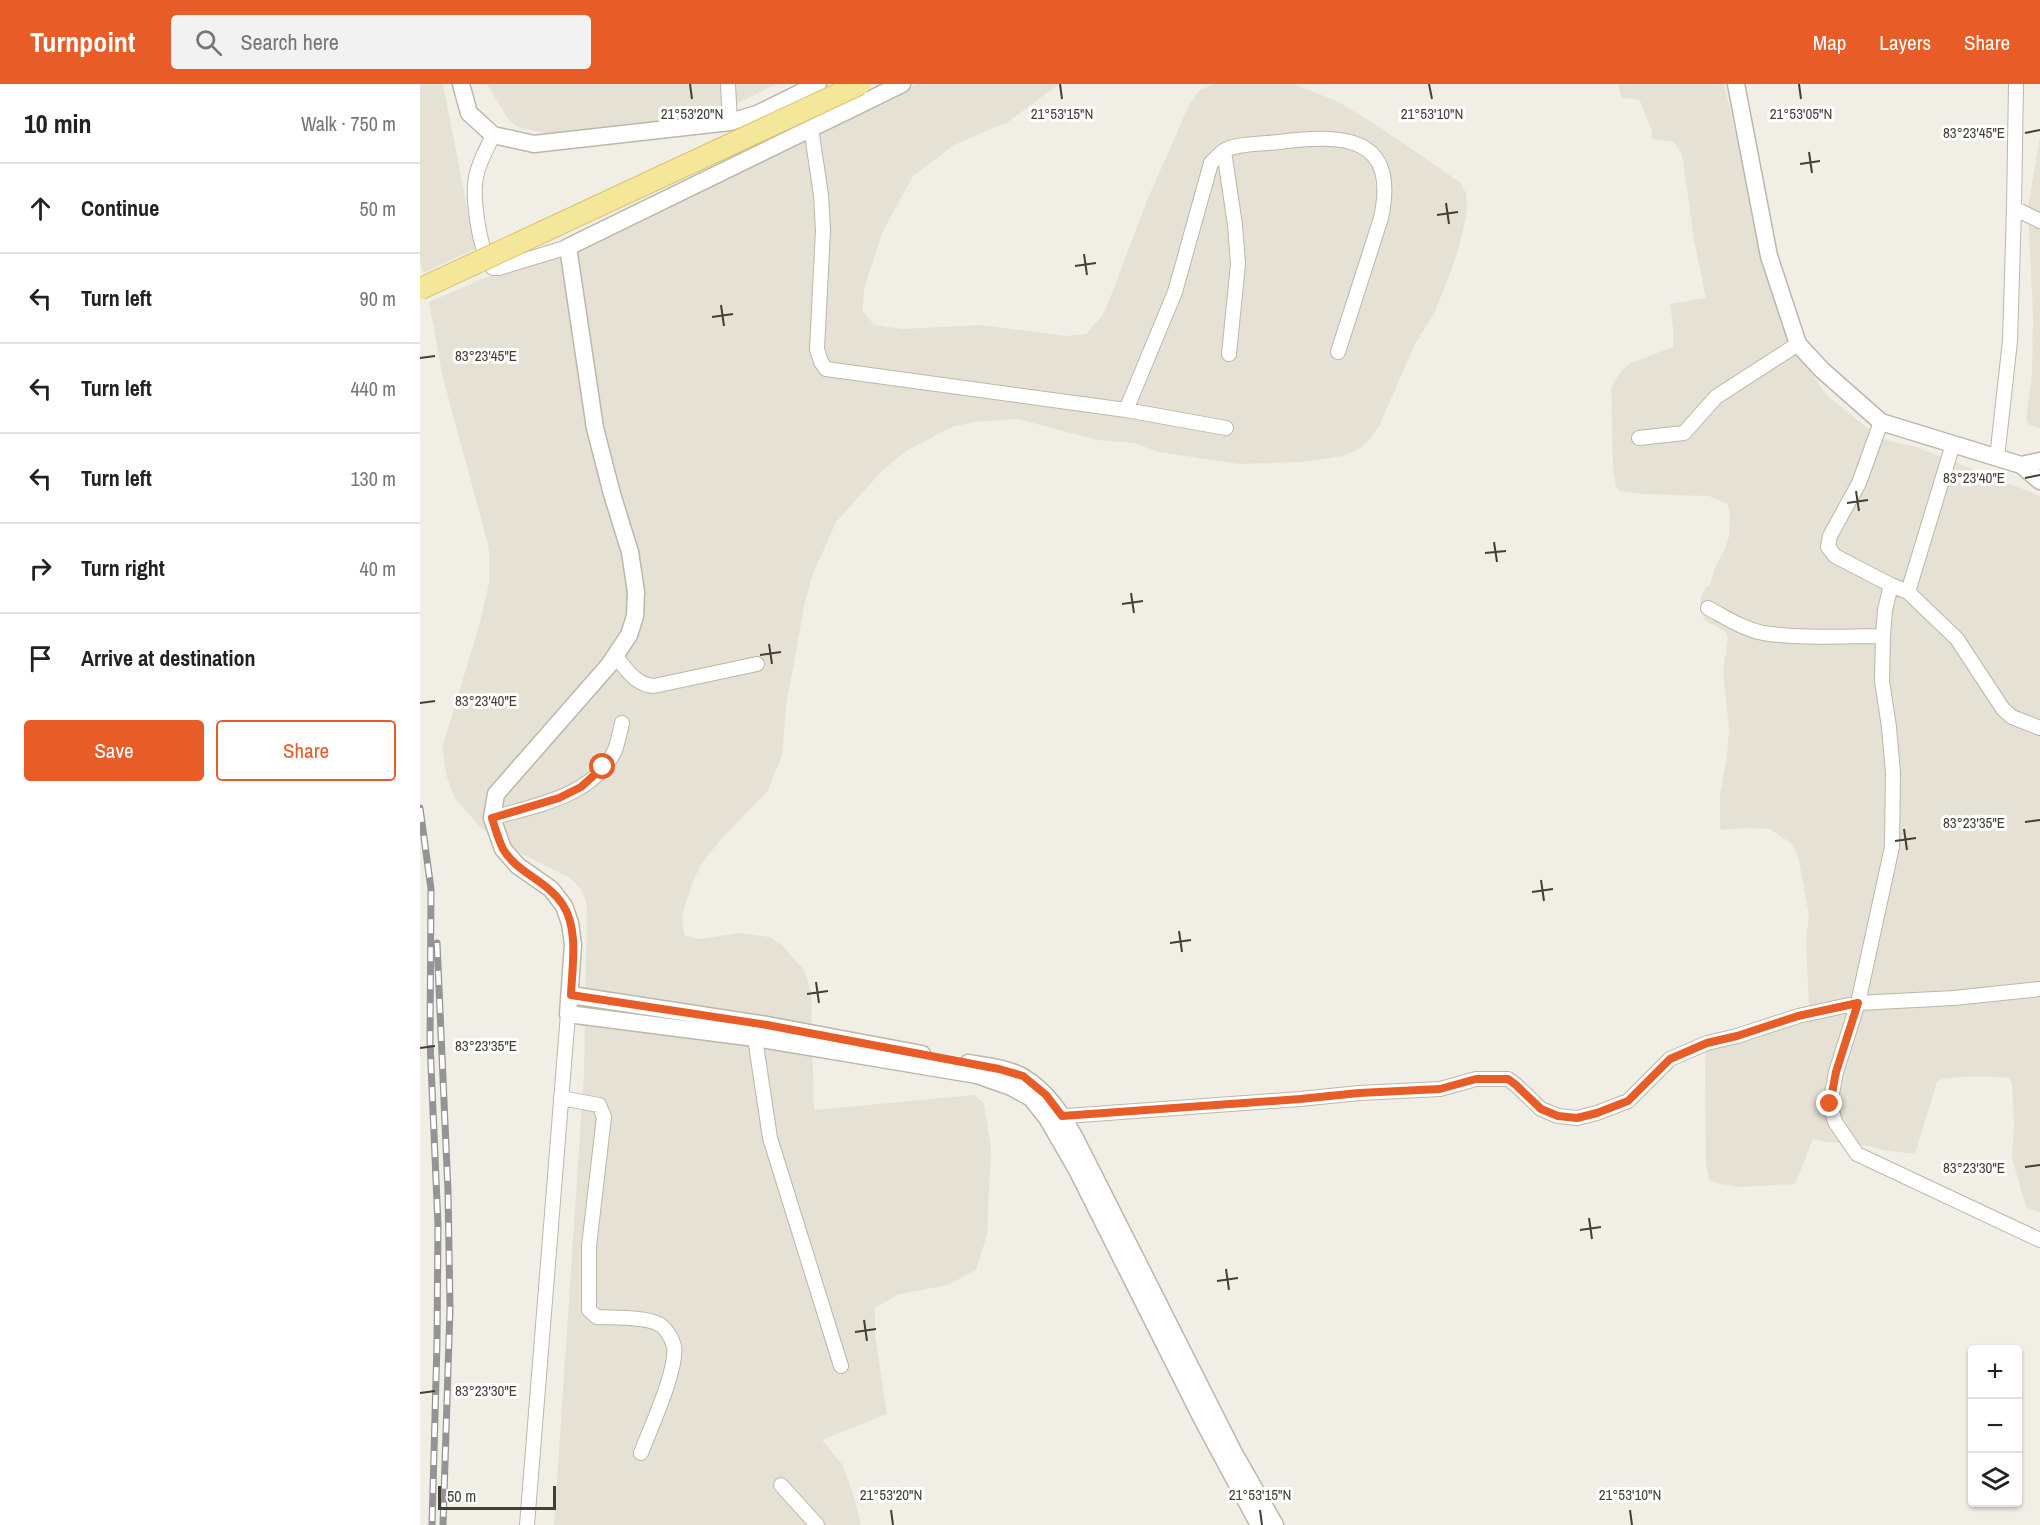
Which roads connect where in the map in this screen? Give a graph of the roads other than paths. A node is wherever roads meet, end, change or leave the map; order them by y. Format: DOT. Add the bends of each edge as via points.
graph roads {
  1 [pos="461,84"];
  2 [pos="728,84"];
  3 [pos="818,84"];
  4 [pos="860,84"];
  5 [pos="902,84"];
  6 [pos="1736,84"];
  7 [pos="2016,84"];
  8 [pos="730,122"];
  9 [pos="811,128"];
  10 [pos="494,135"];
  11 [pos="1224,151"];
  12 [pos="2014,208"];
  13 [pos="2040,221"];
  14 [pos="567,247"];
  15 [pos="420,289"];
  16 [pos="1798,344"];
  17 [pos="1338,352"];
  18 [pos="1229,354"];
  19 [pos="1126,410"];
  20 [pos="1881,422"];
  21 [pos="1226,428"];
  22 [pos="1639,438"];
  23 [pos="1953,444"];
  24 [pos="1997,458"];
  25 [pos="2040,461"];
  26 [pos="2021,465"];
  27 [pos="2040,481"];
  28 [pos="1891,585"];
  29 [pos="1908,592"];
  30 [pos="1708,608"];
  31 [pos="1882,636"];
  32 [pos="615,656"];
  33 [pos="757,664"];
  34 [pos="622,723"];
  35 [pos="2040,728"];
  36 [pos="492,818"];
  37 [pos="2040,989"];
  38 [pos="571,995"];
  39 [pos="1858,1003"];
  40 [pos="568,1014"];
  41 [pos="755,1038"];
  42 [pos="561,1098"];
  43 [pos="1055,1117"];
  44 [pos="2040,1240"];
  45 [pos="841,1366"];
  46 [pos="641,1453"];
  47 [pos="781,1485"];
  48 [pos="527,1525"];
  49 [pos="818,1525"];
  50 [pos="1259,1525"];
  51 [pos="1275,1525"];
  1 -- 10 [label="street" via="469,113"];
  2 -- 8 [label="street"];
  3 -- 8 [label="street" via="757,114"];
  4 -- 15 [label="main road, bridge"];
  5 -- 9 [label="street"];
  6 -- 16 [label="street" via="1769,256"];
  7 -- 12 [label="street"];
  8 -- 10 [label="street" via="534,144"];
  9 -- 14 [label="street"];
  9 -- 19 [label="street" via="823,230 817,349 826,369"];
  10 -- 14 [label="street" via="476,174 480,234 487,261 493,268 499,268"];
  11 -- 17 [label="street" via="1314,137 1345,139 1370,152 1382,166 1385,197 1381,218"];
  11 -- 18 [label="street" via="1238,264"];
  11 -- 19 [label="street" via="1211,163 1174,292"];
  12 -- 13 [label="street"];
  12 -- 24 [label="street" via="2010,341"];
  14 -- 32 [label="street" via="596,429 630,552 636,592 635,616"];
  16 -- 20 [label="street"];
  16 -- 22 [label="street" via="1716,397 1684,433"];
  19 -- 21 [label="street"];
  20 -- 23 [label="street"];
  20 -- 28 [label="street" via="1859,483 1828,546 1835,556"];
  23 -- 24 [label="street"];
  23 -- 29 [label="street"];
  24 -- 26 [label="street"];
  25 -- 26 [label="street"];
  26 -- 27 [label="street"];
  28 -- 29 [label="street"];
  28 -- 31 [label="street"];
  29 -- 35 [label="street" via="1957,639 2003,709 2012,717"];
  30 -- 31 [label="street" via="1736,624 1761,632 1814,637"];
  31 -- 39 [label="street" via="1882,681 1893,773 1893,847"];
  32 -- 33 [label="street" via="644,686 674,684"];
  32 -- 36 [label="street" via="496,794"];
  34 -- 36 [label="street" via="615,750 581,787 559,798"];
  36 -- 38 [label="street" via="503,849 564,906 573,945"];
  37 -- 39 [label="street"];
  38 -- 40 [label="street"];
  38 -- 43 [label="street" via="767,1025 999,1069 1023,1076 1046,1095"];
  39 -- 43 [label="street" via="1707,1043 1670,1059 1628,1101 1577,1118 1541,1109 1508,1079 1476,1079 1440,1089"];
  39 -- 44 [label="street" via="1830,1104 1835,1122 1857,1154"];
  40 -- 41 [label="street"];
  40 -- 42 [label="street"];
  41 -- 43 [label="street" via="977,1075 1011,1087"];
  41 -- 45 [label="street" via="770,1138"];
  42 -- 46 [label="street" via="599,1105 604,1117 589,1246 589,1310 597,1317 634,1318 660,1325 674,1346 673,1367"];
  42 -- 48 [label="street"];
  43 -- 50 [label="street" via="1077,1170"];
  43 -- 51 [label="street" via="1075,1138 1234,1453"];
  47 -- 49 [label="street"];
}
